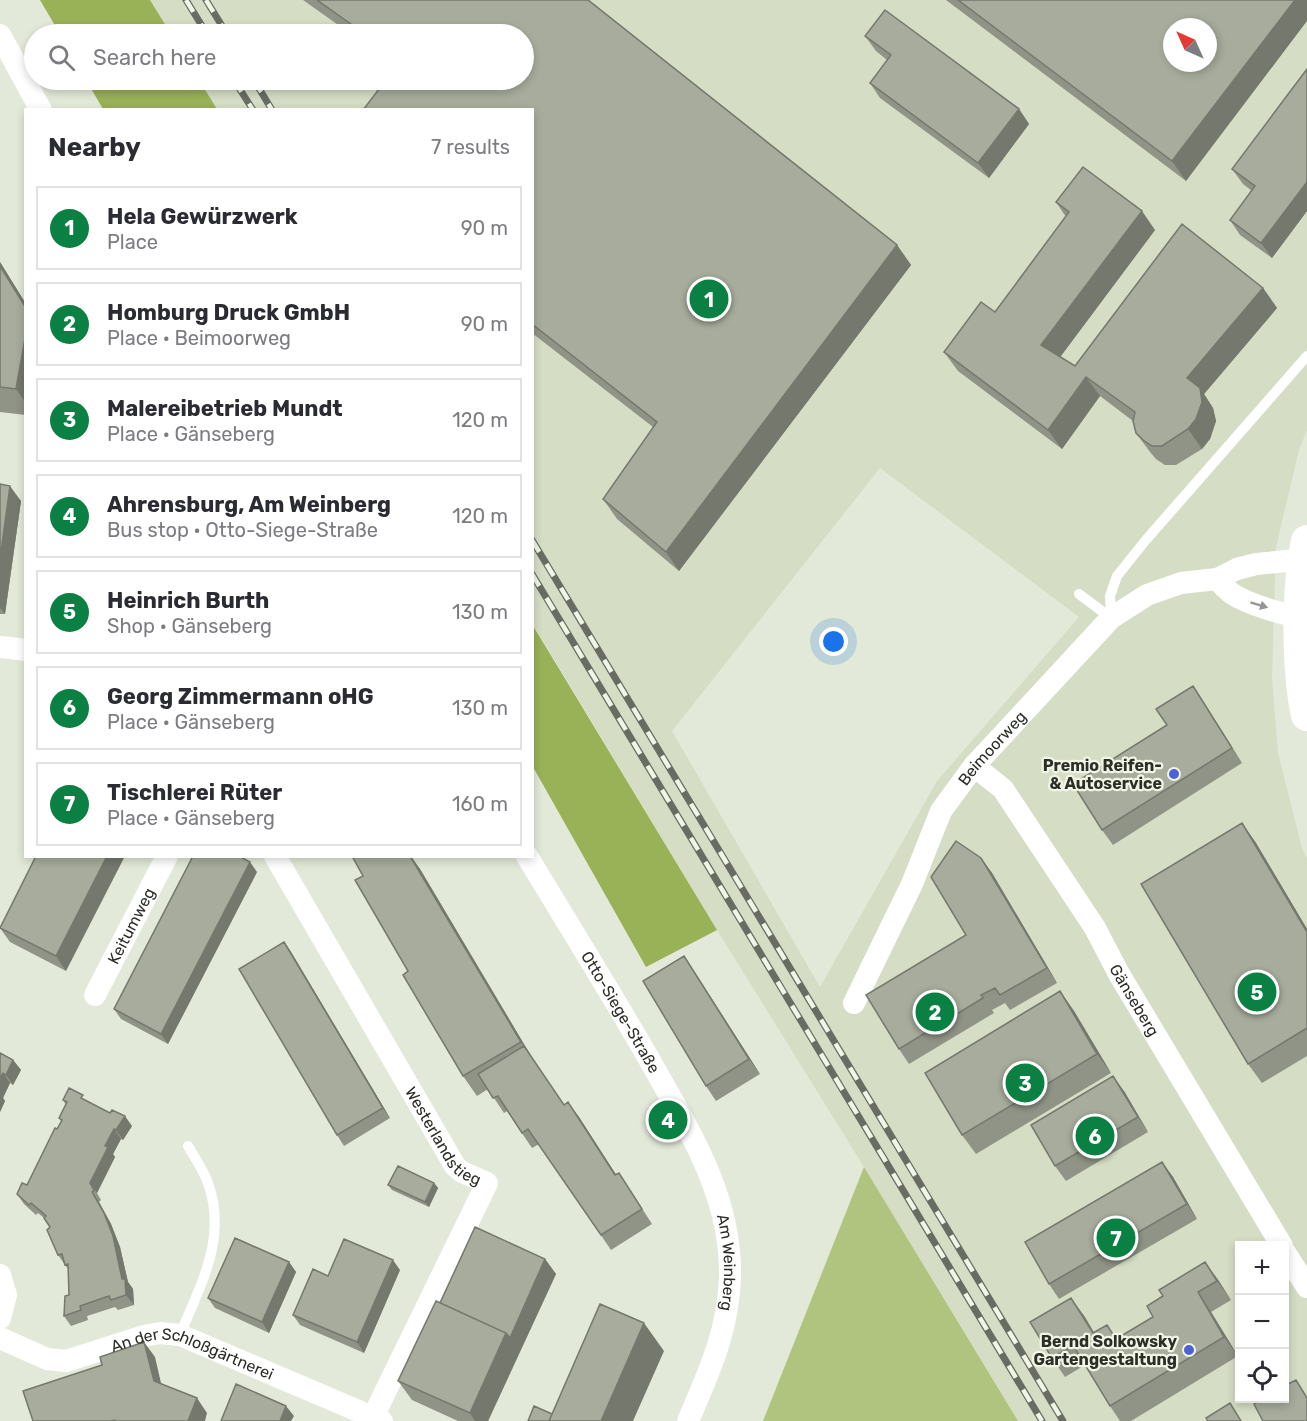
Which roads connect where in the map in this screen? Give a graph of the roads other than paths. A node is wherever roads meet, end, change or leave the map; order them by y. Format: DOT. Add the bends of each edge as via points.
graph roads {
  1 [pos="0,35"];
  2 [pos="24,79"];
  3 [pos="30,90"];
  4 [pos="40,108"];
  5 [pos="1307,356"];
  6 [pos="1306,553"];
  7 [pos="1217,579"];
  8 [pos="1079,594"];
  9 [pos="1304,617"];
  10 [pos="1110,618"];
  11 [pos="0,646"];
  12 [pos="24,650"];
  13 [pos="1307,715"];
  14 [pos="974,766"];
  15 [pos="166,858"];
  16 [pos="275,858"];
  17 [pos="528,858"];
  18 [pos="95,995"];
  19 [pos="854,1003"];
  20 [pos="188,1146"];
  21 [pos="710,1171"];
  22 [pos="1280,1241"];
  23 [pos="1289,1259"];
  24 [pos="0,1275"];
  25 [pos="1307,1287"];
  26 [pos="0,1318"];
  27 [pos="180,1335"];
  28 [pos="0,1338"];
  29 [pos="346,1414"];
  30 [pos="377,1419"];
  31 [pos="688,1421"];
  1 -- 2 [label="street"];
  3 -- 4 [label="street"];
  5 -- 10 [label="lane" via="1117,576 1110,596"];
  6 -- 7 [label="street, Beimoorweg" via="1238,569"];
  6 -- 9 [label="main road, Beimoorweg"];
  7 -- 9 [label="street, one-way" via="1245,600"];
  7 -- 10 [label="street, Beimoorweg" via="1161,589"];
  8 -- 10 [label="lane"];
  9 -- 13 [label="main road, Beimoorweg" via="1302,694"];
  10 -- 14 [label="street, Beimoorweg"];
  11 -- 12 [label="street"];
  14 -- 19 [label="street, Beimoorweg" via="941,811 912,884"];
  14 -- 22 [label="street, Gänseberg" via="1003,789 1095,928"];
  15 -- 18 [label="street, Keitumweg"];
  16 -- 30 [label="street, Westerlandstieg" via="455,1166 487,1183"];
  17 -- 21 [label="street, Otto-Siege-Straße" via="627,1022"];
  20 -- 27 [label="lane" via="208,1182 216,1224 212,1256"];
  21 -- 31 [label="street, Am Weinberg" via="722,1206 730,1278 719,1348"];
  23 -- 25 [label="street"];
  24 -- 26 [label="street" via="6,1295"];
  27 -- 28 [label="street, An der Schloßgärtnerei" via="144,1336 66,1361 48,1359"];
  27 -- 29 [label="street, An der Schloßgärtnerei"];
  29 -- 30 [label="street, An der Schloßgärtnerei"];
}
